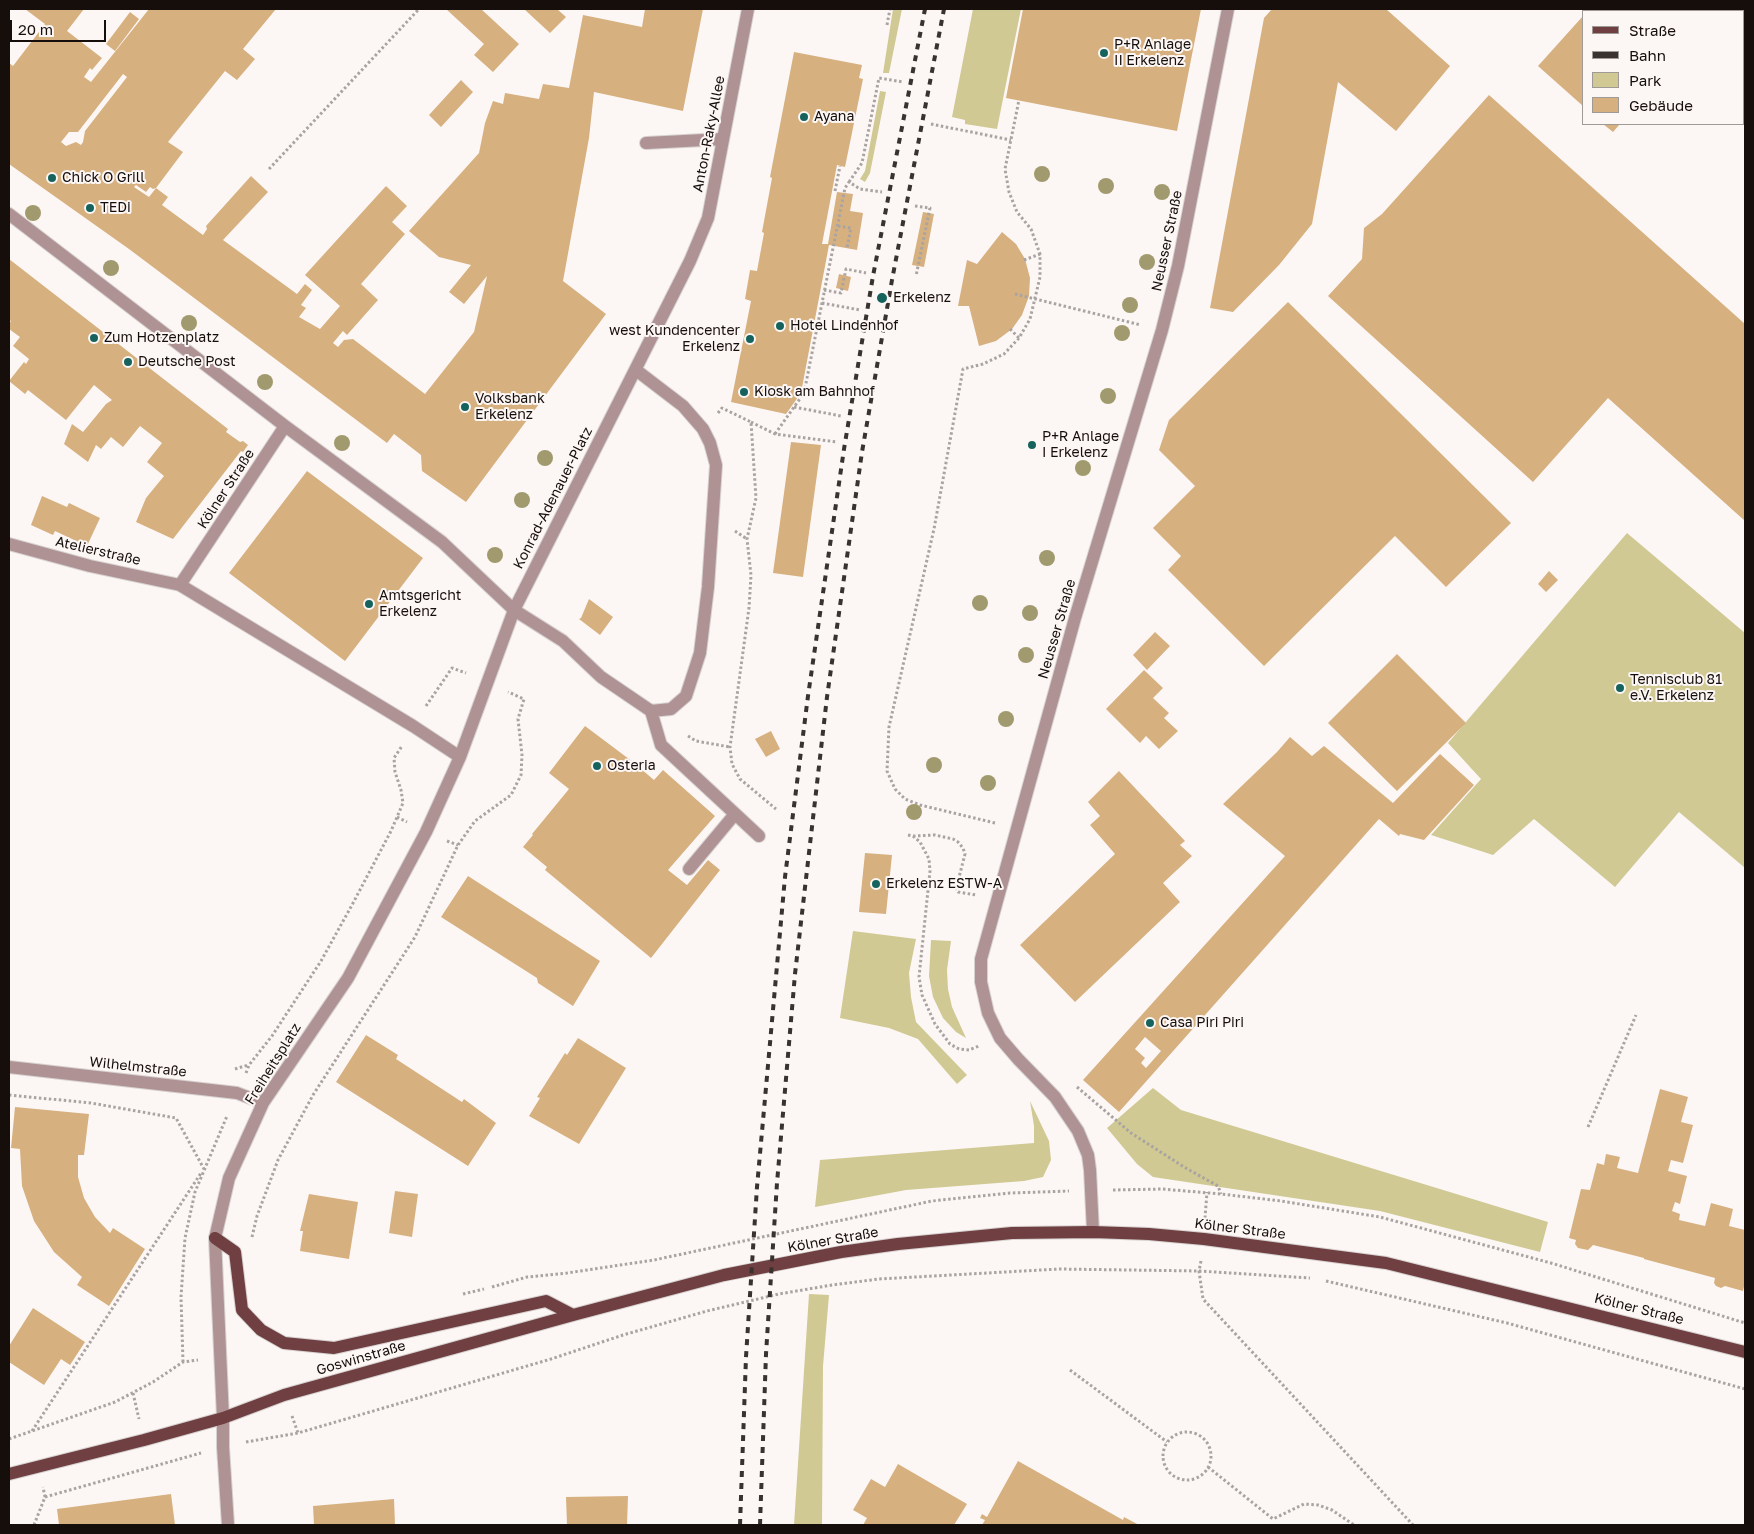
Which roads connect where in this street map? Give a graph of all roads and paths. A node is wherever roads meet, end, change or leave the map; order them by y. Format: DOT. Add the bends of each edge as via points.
graph roads {
  1 [pos="419,9"];
  2 [pos="748,9"];
  3 [pos="890,9"];
  4 [pos="1228,9"];
  5 [pos="887,25"];
  6 [pos="903,82"];
  7 [pos="1019,100"];
  8 [pos="930,124"];
  9 [pos="723,139"];
  10 [pos="1011,140"];
  11 [pos="646,144"];
  12 [pos="840,166"];
  13 [pos="269,169"];
  14 [pos="850,182"];
  15 [pos="835,191"];
  16 [pos="882,192"];
  17 [pos="915,206"];
  18 [pos="9,214"];
  19 [pos="838,226"];
  20 [pos="847,248"];
  21 [pos="1040,254"];
  22 [pos="1024,260"];
  23 [pos="690,261"];
  24 [pos="866,273"];
  25 [pos="916,276"];
  26 [pos="824,290"];
  27 [pos="1015,294"];
  28 [pos="1036,298"];
  29 [pos="822,303"];
  30 [pos="860,310"];
  31 [pos="1010,329"];
  32 [pos="1162,330"];
  33 [pos="1019,338"];
  34 [pos="636,370"];
  35 [pos="794,407"];
  36 [pos="842,416"];
  37 [pos="751,422"];
  38 [pos="286,426"];
  39 [pos="775,434"];
  40 [pos="837,442"];
  41 [pos="747,539"];
  42 [pos="9,544"];
  43 [pos="180,585"];
  44 [pos="514,610"];
  45 [pos="651,711"];
  46 [pos="696,741"];
  47 [pos="730,746"];
  48 [pos="460,757"];
  49 [pos="776,809"];
  50 [pos="735,814"];
  51 [pos="1016,828"];
  52 [pos="908,835"];
  53 [pos="759,836"];
  54 [pos="913,836"];
  55 [pos="689,869"];
  56 [pos="996,899"];
  57 [pos="1636,1015"];
  58 [pos="1000,1038"];
  59 [pos="9,1067"];
  60 [pos="1039,1081"];
  61 [pos="9,1095"];
  62 [pos="263,1103"];
  63 [pos="1588,1127"];
  64 [pos="204,1169"];
  65 [pos="1207,1192"];
  66 [pos="1222,1194"];
  67 [pos="1093,1232"];
  68 [pos="215,1238"];
  69 [pos="1204,1239"];
  70 [pos="1199,1271"];
  71 [pos="724,1275"];
  72 [pos="1311,1278"];
  73 [pos="1320,1279"];
  74 [pos="573,1314"];
  75 [pos="1745,1352"];
  76 [pos="183,1362"];
  77 [pos="1070,1370"];
  78 [pos="1745,1389"];
  79 [pos="223,1418"];
  80 [pos="32,1431"];
  81 [pos="1167,1442"];
  82 [pos="223,1446"];
  83 [pos="38,1467"];
  84 [pos="1208,1467"];
  85 [pos="9,1474"];
  86 [pos="46,1497"];
  87 [pos="34,1525"];
  88 [pos="228,1525"];
  89 [pos="1354,1525"];
  90 [pos="1414,1525"];
  1 -- 13 [label="path"];
  2 -- 9 [label="street, Anton-Raky-Allee"];
  3 -- 5 [label="path"];
  4 -- 32 [label="street, Neusser Straße" via="1178,266"];
  6 -- 14 [label="path" via="880,78 862,163"];
  7 -- 10 [label="path"];
  8 -- 10 [label="path"];
  9 -- 11 [label="street"];
  9 -- 23 [label="street, Anton-Raky-Allee" via="708,218"];
  10 -- 21 [label="path" via="1005,169 1009,192 1016,212 1031,229"];
  12 -- 15 [label="path"];
  14 -- 16 [label="path" via="860,189"];
  14 -- 19 [label="path" via="845,188"];
  17 -- 25 [label="path" via="930,208"];
  18 -- 38 [label="street"];
  19 -- 20 [label="path" via="851,228"];
  19 -- 26 [label="path"];
  21 -- 22 [label="path"];
  21 -- 28 [label="path"];
  23 -- 34 [label="street, Konrad-Adenauer-Platz"];
  24 -- 26 [label="path" via="846,269 841,293"];
  26 -- 29 [label="path"];
  27 -- 28 [label="path"];
  28 -- 32 [label="path"];
  28 -- 33 [label="path" via="1030,319"];
  29 -- 30 [label="path"];
  29 -- 35 [label="path" via="804,393"];
  31 -- 33 [label="path"];
  32 -- 51 [label="street, Neusser Straße"];
  33 -- 51 [label="path" via="1004,354 962,369 934,528 889,727 888,771 895,789 905,799"];
  34 -- 44 [label="street, Konrad-Adenauer-Platz"];
  34 -- 45 [label="street" via="683,406 703,429 716,465 700,653 686,696 671,709"];
  35 -- 36 [label="path"];
  35 -- 39 [label="path"];
  37 -- 39 [label="path"];
  38 -- 43 [label="street, Kölner Straße"];
  38 -- 44 [label="street" via="442,542"];
  39 -- 40 [label="path"];
  41 -- 47 [label="path" via="751,575 749,608"];
  42 -- 43 [label="street, Atelierstraße" via="90,566"];
  43 -- 48 [label="street"];
  44 -- 45 [label="street" via="563,641 601,677"];
  44 -- 48 [label="street, Konrad-Adenauer-Platz"];
  45 -- 50 [label="street" via="661,745"];
  46 -- 47 [label="path"];
  47 -- 49 [label="path" via="732,764 740,779"];
  48 -- 62 [label="street, Freiheitsplatz" via="426,832 348,978"];
  50 -- 53 [label="street"];
  50 -- 55 [label="street"];
  51 -- 56 [label="street, Neusser Straße"];
  52 -- 54 [label="path"];
  54 -- 56 [label="path" via="936,835 958,842 965,854 956,886 958,892"];
  54 -- 58 [label="path" via="929,859 930,870 919,977 928,1012 950,1044 959,1049 969,1050"];
  56 -- 58 [label="street, Neusser Straße" via="981,959 981,982 988,1013"];
  57 -- 63 [label="path"];
  58 -- 60 [label="street, Neusser Straße"];
  59 -- 62 [label="street, Wilhelmstraße" via="238,1093"];
  60 -- 66 [label="path" via="1078,1087 1131,1133 1218,1186"];
  60 -- 67 [label="street, Neusser Straße" via="1070,1117 1088,1155"];
  61 -- 64 [label="path" via="91,1103 176,1118"];
  62 -- 68 [label="street, Freiheitsplatz" via="229,1178"];
  64 -- 76 [label="path" via="195,1192 185,1238 181,1297"];
  64 -- 80 [label="path"];
  65 -- 69 [label="path"];
  67 -- 69 [label="main road, Kölner Straße"];
  67 -- 71 [label="main road, Kölner Straße" via="1012,1233 898,1244"];
  68 -- 74 [label="main road" via="235,1252 242,1310 261,1330 284,1343 334,1348 546,1301"];
  68 -- 79 [label="street, Freiheitsplatz"];
  69 -- 70 [label="path"];
  69 -- 75 [label="main road, Kölner Straße" via="1386,1263"];
  70 -- 72 [label="path"];
  70 -- 82 [label="path" via="1059,1269 879,1279 778,1294 623,1335 298,1433"];
  70 -- 90 [label="path" via="1203,1299"];
  71 -- 74 [label="main road, Goswinstraße"];
  73 -- 78 [label="path" via="1507,1323"];
  74 -- 79 [label="main road, Goswinstraße" via="284,1395"];
  77 -- 81 [label="path"];
  79 -- 82 [label="street, Freiheitsplatz"];
  79 -- 83 [label="main road, Goswinstraße"];
  81 -- 84 [label="path" via="1180,1432 1200,1434 1212,1451"];
  81 -- 84 [label="path" via="1162,1455 1170,1474 1189,1481 1199,1478"];
  82 -- 86 [label="path"];
  82 -- 88 [label="street, Freiheitsplatz"];
  83 -- 85 [label="main road, Goswinstraße"];
  83 -- 86 [label="path"];
  84 -- 89 [label="path" via="1273,1518 1304,1504 1318,1505"];
  86 -- 87 [label="path"];
}
